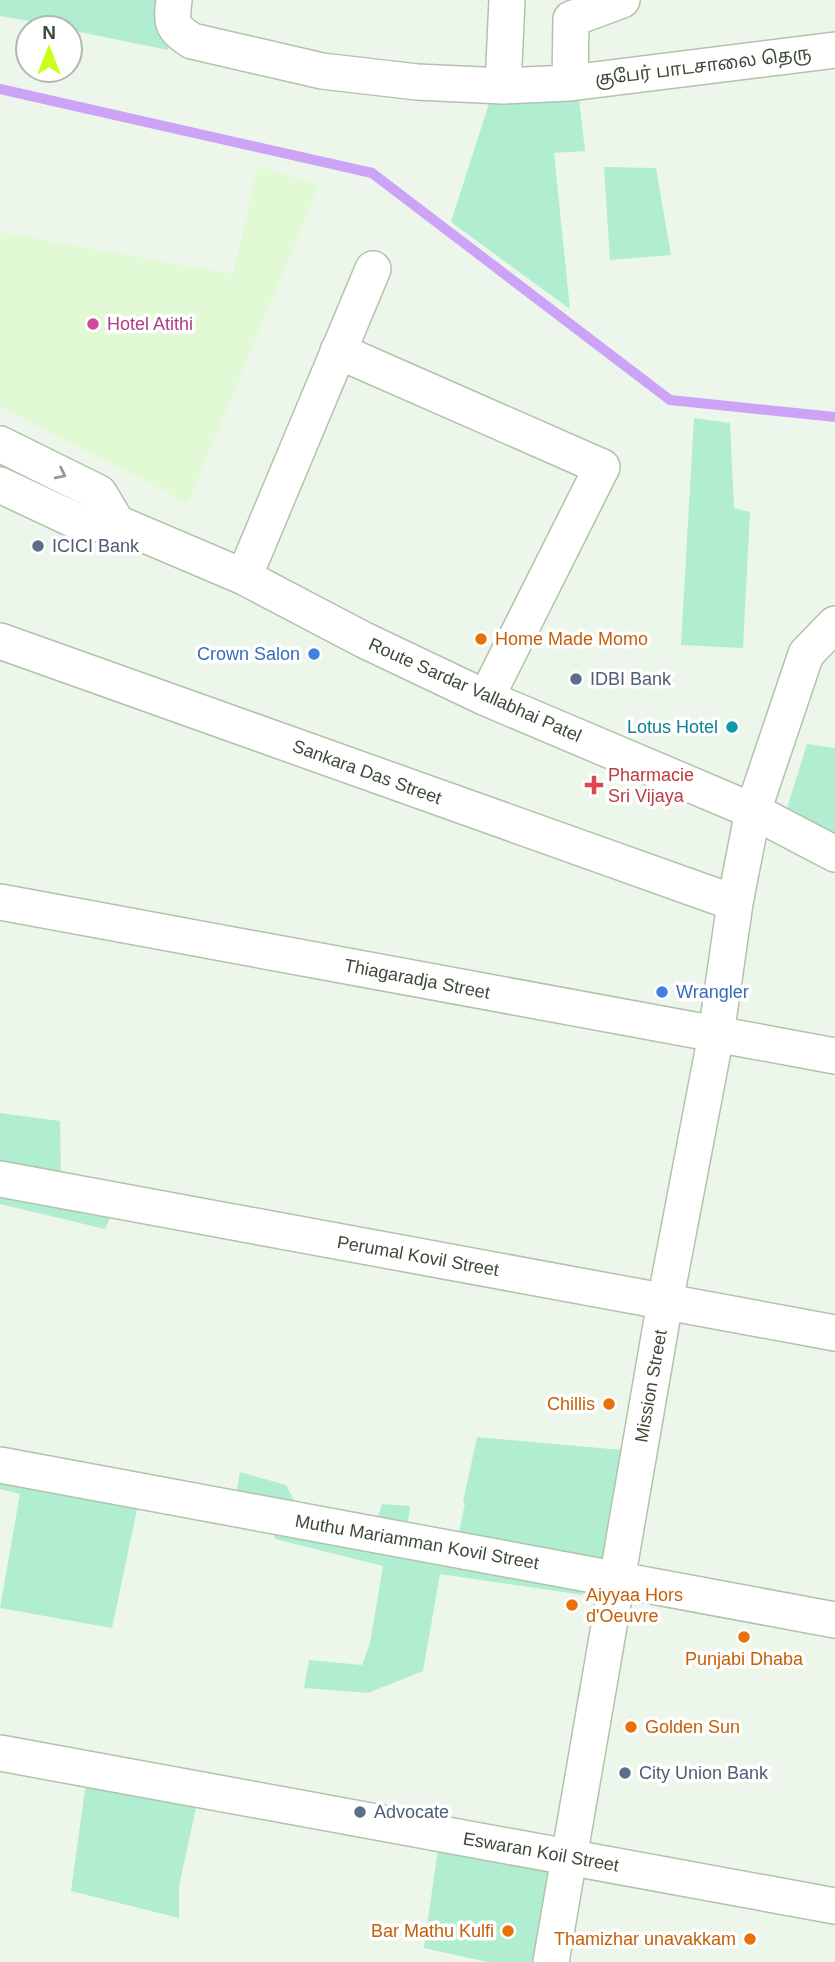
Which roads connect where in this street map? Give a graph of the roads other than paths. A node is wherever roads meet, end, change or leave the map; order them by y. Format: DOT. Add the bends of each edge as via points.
graph roads {
  1 [pos="174,0"];
  2 [pos="507,0"];
  3 [pos="622,0"];
  4 [pos="835,50"];
  5 [pos="570,83"];
  6 [pos="503,86"];
  7 [pos="373,269"];
  8 [pos="338,351"];
  9 [pos="0,444"];
  10 [pos="0,485"];
  11 [pos="117,523"];
  12 [pos="244,577"];
  13 [pos="835,624"];
  14 [pos="0,641"];
  15 [pos="486,698"];
  16 [pos="753,811"];
  17 [pos="835,854"];
  18 [pos="0,902"];
  19 [pos="734,903"];
  20 [pos="716,1035"];
  21 [pos="835,1056"];
  22 [pos="0,1179"];
  23 [pos="665,1302"];
  24 [pos="835,1334"];
  25 [pos="0,1465"];
  26 [pos="619,1580"];
  27 [pos="835,1619"];
  28 [pos="0,1754"];
  29 [pos="571,1858"];
  30 [pos="835,1906"];
  31 [pos="551,1962"];
  1 -- 6 [label="street, குபேர் பாடசாலை தெரு" via="176,31 192,41 322,71"];
  2 -- 6 [label="street"];
  3 -- 5 [label="street" via="571,19"];
  4 -- 5 [label="street, குபேர் பாடசாலை தெரு"];
  5 -- 6 [label="street, குபேர் பாடசாலை தெரு"];
  7 -- 8 [label="street"];
  8 -- 12 [label="street"];
  8 -- 15 [label="street" via="602,467"];
  9 -- 11 [label="street, one-way" via="99,493"];
  10 -- 11 [label="street" via="83,524"];
  11 -- 12 [label="street, Route Sardar Vallabhai Patel"];
  12 -- 15 [label="street, Route Sardar Vallabhai Patel"];
  13 -- 16 [label="street, Mission Street" via="806,654"];
  14 -- 19 [label="street, Sankara Das Street"];
  15 -- 16 [label="street, Route Sardar Vallabhai Patel"];
  16 -- 17 [label="street, Route Sardar Vallabhai Patel"];
  16 -- 19 [label="street, Mission Street"];
  18 -- 20 [label="street, Thiagaradja Street"];
  19 -- 20 [label="street, Mission Street"];
  20 -- 21 [label="street, Thiagaradja Street"];
  20 -- 23 [label="street, Mission Street"];
  22 -- 23 [label="street, Perumal Kovil Street"];
  23 -- 24 [label="street, Perumal Kovil Street"];
  23 -- 26 [label="street, Mission Street"];
  25 -- 26 [label="street, Muthu Mariamman Kovil Street"];
  26 -- 27 [label="street, Muthu Mariamman Kovil Street"];
  26 -- 29 [label="street, Mission Street"];
  28 -- 29 [label="street, Eswaran Koil Street"];
  29 -- 30 [label="street, Eswaran Koil Street"];
  29 -- 31 [label="street, Mission Street"];
}
